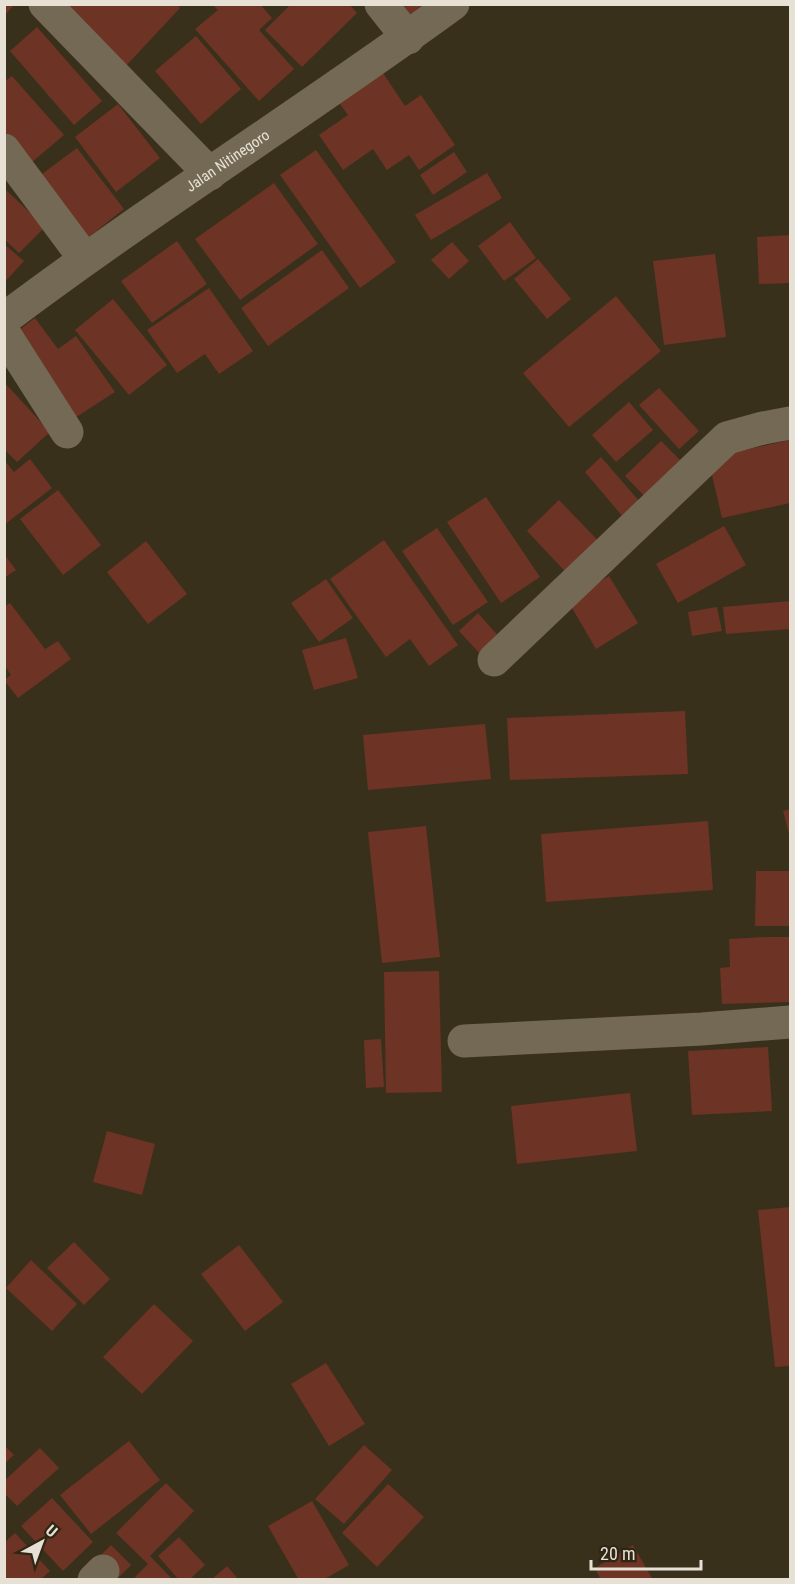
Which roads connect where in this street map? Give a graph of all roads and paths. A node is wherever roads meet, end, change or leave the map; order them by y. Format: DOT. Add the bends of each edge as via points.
graph roads {
  1 [pos="45,4"];
  2 [pos="381,4"];
  3 [pos="453,4"];
  4 [pos="408,38"];
  5 [pos="4,150"];
  6 [pos="210,174"];
  7 [pos="85,259"];
  8 [pos="4,320"];
  9 [pos="4,333"];
  10 [pos="790,423"];
  11 [pos="67,432"];
  12 [pos="494,660"];
  13 [pos="790,1022"];
  14 [pos="465,1041"];
  1 -- 6 [label="street"];
  2 -- 4 [label="street"];
  3 -- 4 [label="street, Jalan Nitinegoro"];
  4 -- 6 [label="street, Jalan Nitinegoro"];
  5 -- 7 [label="street"];
  6 -- 7 [label="street, Jalan Nitinegoro"];
  7 -- 8 [label="street, Jalan Nitinegoro"];
  9 -- 11 [label="street"];
  10 -- 12 [label="street" via="727,438"];
  13 -- 14 [label="street"];
}
